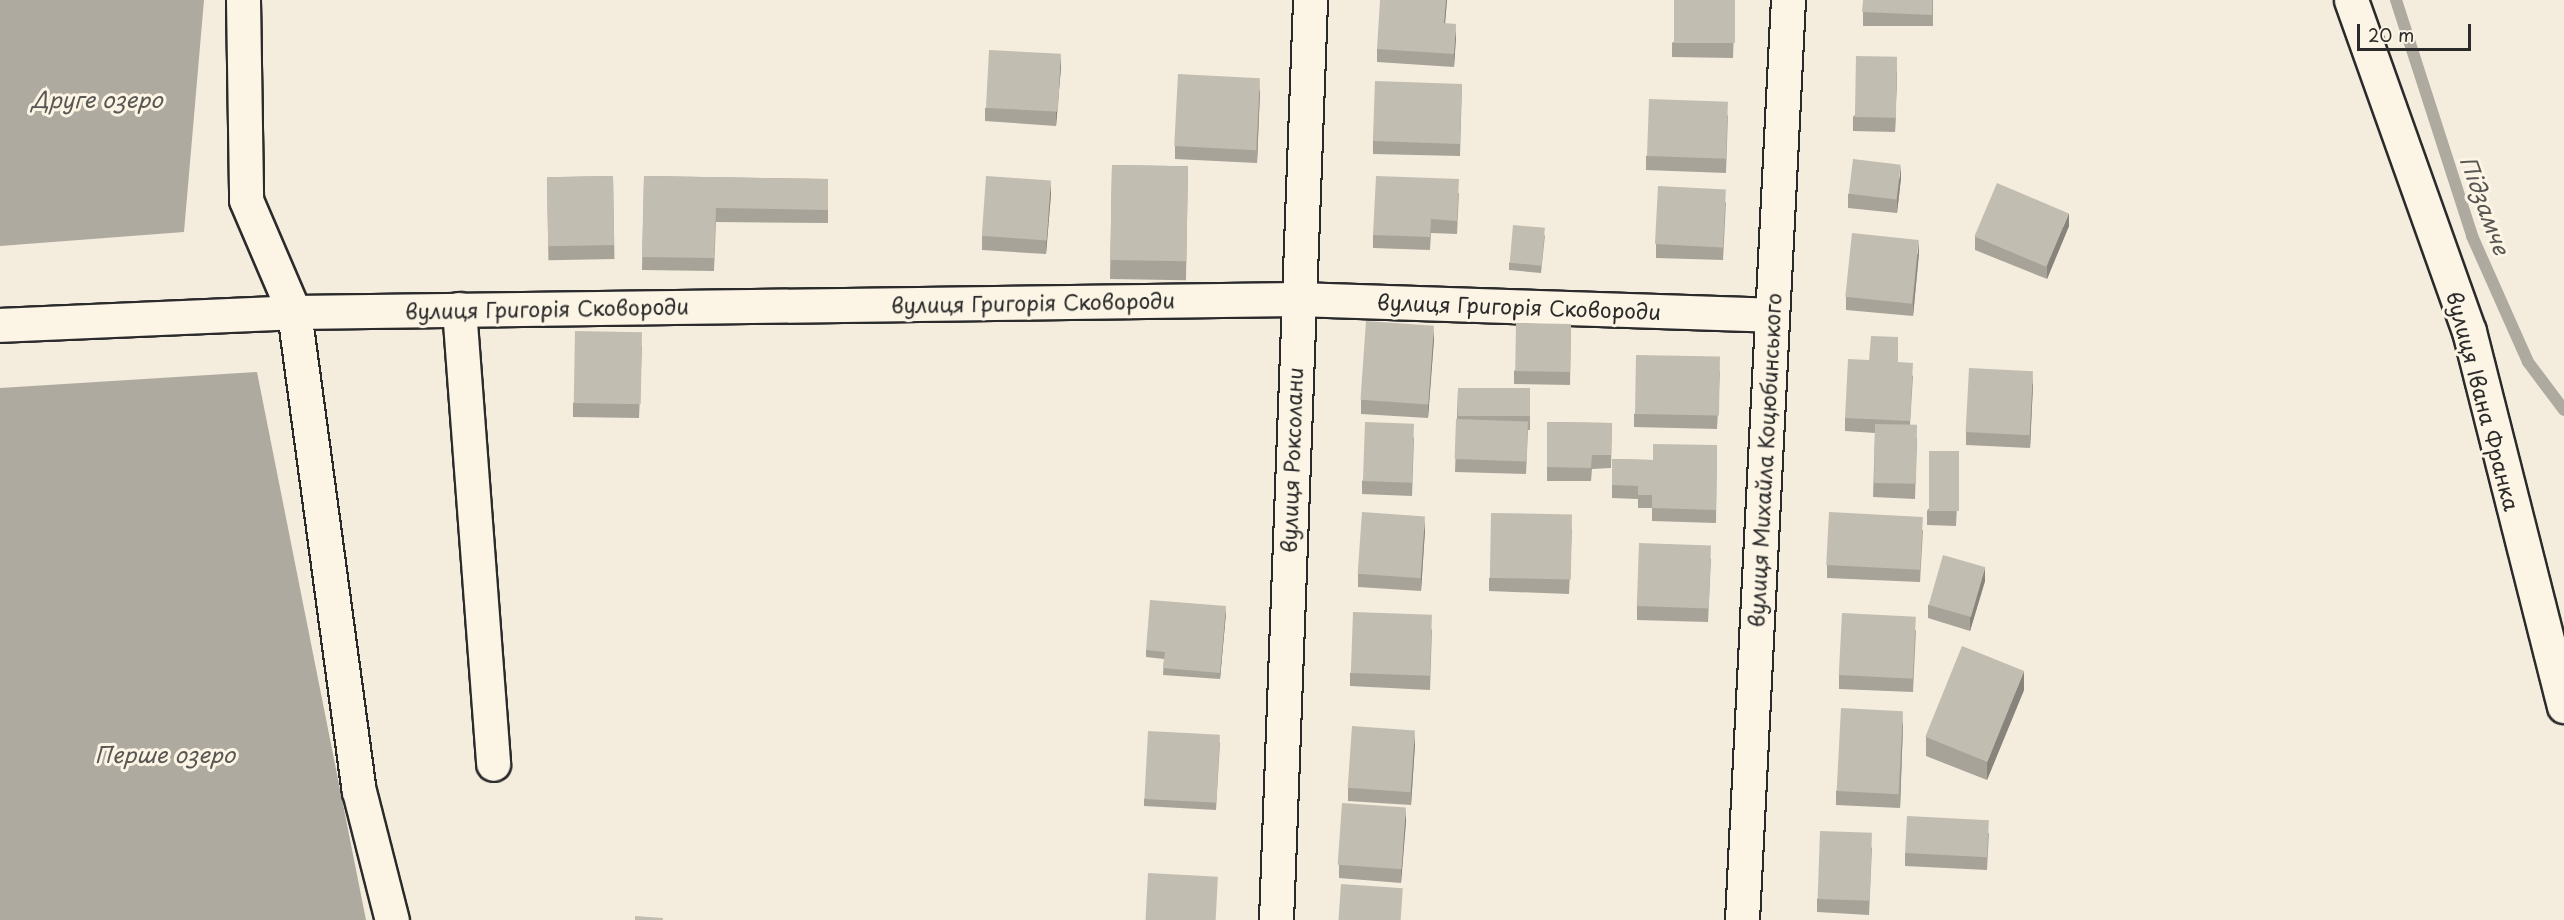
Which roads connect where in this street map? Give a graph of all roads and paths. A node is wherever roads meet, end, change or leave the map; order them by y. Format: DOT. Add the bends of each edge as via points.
graph roads {
  1 [pos="243,0"];
  2 [pos="1310,0"];
  3 [pos="1788,0"];
  4 [pos="2351,0"];
  5 [pos="1297,298"];
  6 [pos="459,309"];
  7 [pos="294,312"];
  8 [pos="1771,315"];
  9 [pos="0,326"];
  10 [pos="2564,706"];
  11 [pos="493,764"];
  12 [pos="392,920"];
  13 [pos="1276,920"];
  14 [pos="1742,920"];
  1 -- 7 [label="street" via="246,200"];
  2 -- 5 [label="street, вулиця Роксолани"];
  3 -- 8 [label="street, вулиця Михайла Коцюбинського"];
  4 -- 10 [label="street, вулиця Івана Франка" via="2469,331"];
  5 -- 6 [label="street, вулиця Григорія Сковороди"];
  5 -- 8 [label="street, вулиця Григорія Сковороди"];
  5 -- 13 [label="street, вулиця Роксолани"];
  6 -- 7 [label="street, вулиця Григорія Сковороди"];
  6 -- 11 [label="street"];
  7 -- 9 [label="street, вулиця Григорія Сковороди"];
  7 -- 12 [label="street" via="359,791"];
  8 -- 14 [label="street, вулиця Михайла Коцюбинського"];
}
